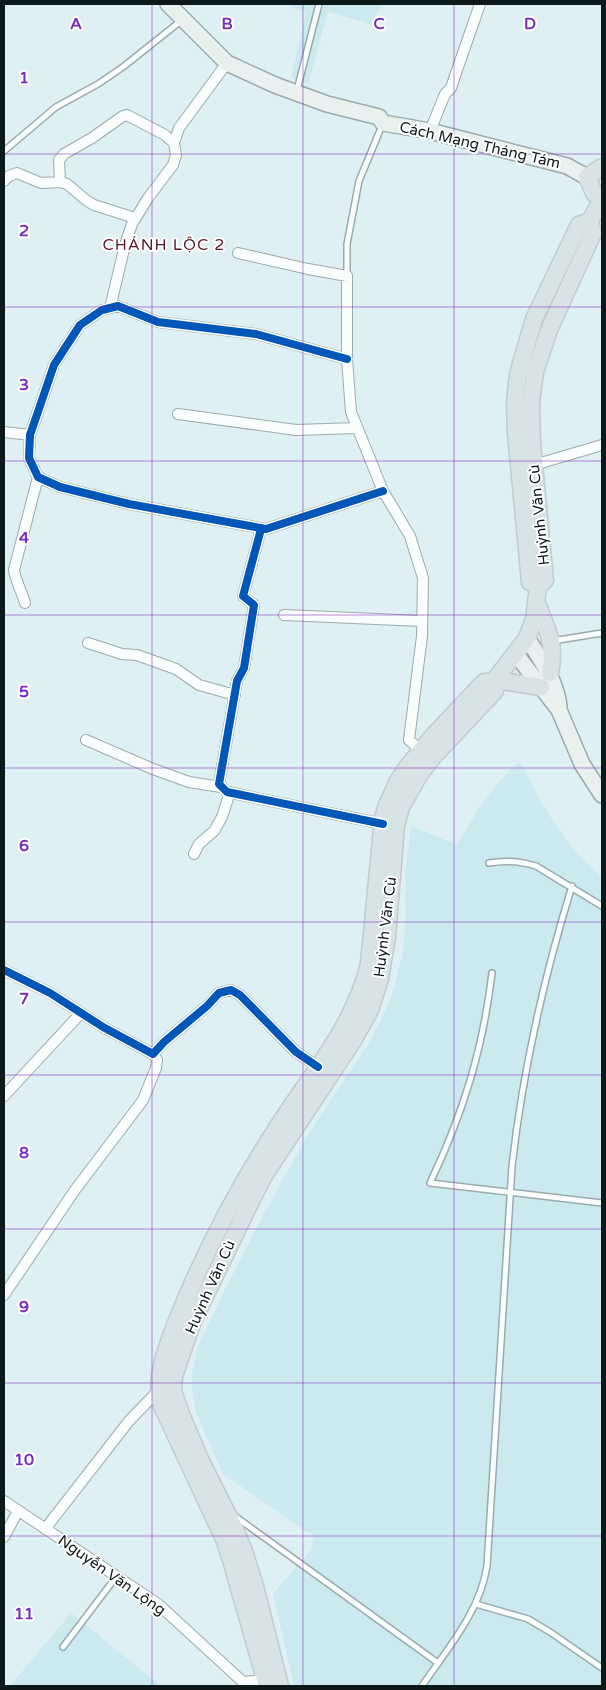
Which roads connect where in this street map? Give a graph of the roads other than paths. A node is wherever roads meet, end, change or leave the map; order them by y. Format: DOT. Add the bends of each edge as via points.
graph roads {
  1 [pos="168,4"];
  2 [pos="319,4"];
  3 [pos="480,4"];
  4 [pos="184,19"];
  5 [pos="227,63"];
  6 [pos="296,93"];
  7 [pos="383,123"];
  8 [pos="430,131"];
  9 [pos="174,143"];
  10 [pos="4,151"];
  11 [pos="602,167"];
  12 [pos="587,177"];
  13 [pos="4,181"];
  14 [pos="60,182"];
  15 [pos="602,199"];
  16 [pos="135,218"];
  17 [pos="238,253"];
  18 [pos="347,276"];
  19 [pos="110,308"];
  20 [pos="347,359"];
  21 [pos="178,414"];
  22 [pos="357,428"];
  23 [pos="4,432"];
  24 [pos="524,433"];
  25 [pos="30,435"];
  26 [pos="602,445"];
  27 [pos="534,465"];
  28 [pos="38,477"];
  29 [pos="383,491"];
  30 [pos="261,528"];
  31 [pos="537,594"];
  32 [pos="25,603"];
  33 [pos="284,615"];
  34 [pos="422,620"];
  35 [pos="602,633"];
  36 [pos="527,638"];
  37 [pos="551,641"];
  38 [pos="88,643"];
  39 [pos="515,653"];
  40 [pos="545,680"];
  41 [pos="494,681"];
  42 [pos="235,695"];
  43 [pos="86,740"];
  44 [pos="426,755"];
  45 [pos="226,790"];
  46 [pos="602,795"];
  47 [pos="383,824"];
  48 [pos="194,854"];
  49 [pos="489,863"];
  50 [pos="572,886"];
  51 [pos="602,906"];
  52 [pos="4,970"];
  53 [pos="492,973"];
  54 [pos="81,1013"];
  55 [pos="153,1054"];
  56 [pos="318,1067"];
  57 [pos="4,1096"];
  58 [pos="510,1194"];
  59 [pos="602,1202"];
  60 [pos="4,1295"];
  61 [pos="174,1376"];
  62 [pos="158,1391"];
  63 [pos="4,1501"];
  64 [pos="18,1510"];
  65 [pos="226,1510"];
  66 [pos="45,1529"];
  67 [pos="4,1537"];
  68 [pos="117,1576"];
  69 [pos="476,1604"];
  70 [pos="63,1648"];
  71 [pos="438,1663"];
  72 [pos="602,1668"];
  73 [pos="273,1683"];
  74 [pos="244,1684"];
  75 [pos="422,1686"];
  1 -- 4 [label="main road, Cách Mạng Tháng Tám"];
  2 -- 6 [label="lane"];
  3 -- 8 [label="street" via="451,88 444,94"];
  4 -- 5 [label="main road, Cách Mạng Tháng Tám"];
  4 -- 10 [label="lane" via="124,67 56,107"];
  5 -- 6 [label="main road, Cách Mạng Tháng Tám"];
  5 -- 9 [label="street" via="179,128"];
  6 -- 7 [label="main road, Cách Mạng Tháng Tám" via="379,117"];
  7 -- 8 [label="main road, Cách Mạng Tháng Tám"];
  7 -- 18 [label="lane" via="359,181 347,244"];
  8 -- 12 [label="main road, Cách Mạng Tháng Tám" via="567,166"];
  9 -- 14 [label="street" via="127,115 123,116 64,154 59,160"];
  9 -- 16 [label="street" via="176,155 173,165"];
  11 -- 12 [label="main road"];
  12 -- 15 [label="main road" via="594,193"];
  13 -- 14 [label="street" via="17,173 41,183"];
  14 -- 16 [label="street" via="94,204"];
  15 -- 24 [label="main road" via="590,221 579,225 534,319 518,374 515,402"];
  16 -- 19 [label="street"];
  17 -- 18 [label="street"];
  18 -- 20 [label="street"];
  19 -- 20 [label="street" via="118,306 158,322 256,334"];
  19 -- 25 [label="street" via="80,325 54,364"];
  20 -- 22 [label="street" via="351,412"];
  21 -- 22 [label="street" via="296,430"];
  22 -- 29 [label="street"];
  23 -- 25 [label="street"];
  24 -- 27 [label="main road, Huỳnh Văn Cù"];
  24 -- 31 [label="main road" via="522,507 530,582"];
  25 -- 28 [label="street" via="29,458"];
  26 -- 27 [label="street"];
  27 -- 31 [label="main road, Huỳnh Văn Cù" via="545,580"];
  28 -- 30 [label="street" via="60,487 129,504"];
  28 -- 32 [label="street" via="14,570"];
  29 -- 30 [label="street"];
  29 -- 34 [label="street" via="410,536 423,578"];
  30 -- 42 [label="street" via="243,596 254,604 244,668"];
  31 -- 36 [label="main road, Huỳnh Văn Cù" via="534,619"];
  31 -- 37 [label="main road"];
  33 -- 34 [label="street"];
  34 -- 44 [label="street" via="409,740"];
  35 -- 37 [label="lane"];
  36 -- 39 [label="main road, Huỳnh Văn Cù"];
  36 -- 40 [label="main road"];
  37 -- 40 [label="main road" via="553,656"];
  38 -- 42 [label="street" via="122,654 137,655 176,669 199,685"];
  39 -- 40 [label="main road"];
  39 -- 41 [label="main road, Huỳnh Văn Cù"];
  40 -- 41 [label="main road"];
  40 -- 46 [label="main road" via="582,764"];
  41 -- 44 [label="main road" via="484,682"];
  42 -- 45 [label="street" via="219,784"];
  43 -- 45 [label="street" via="189,782"];
  44 -- 47 [label="main road" via="408,766 392,793"];
  44 -- 61 [label="main road, Huỳnh Văn Cù" via="397,820 387,937 380,979 370,1010 265,1174 193,1321"];
  45 -- 47 [label="street"];
  45 -- 48 [label="street" via="222,817"];
  47 -- 56 [label="main road" via="369,964 364,985 355,1007"];
  49 -- 50 [label="lane" via="508,860 527,863"];
  50 -- 51 [label="lane"];
  50 -- 58 [label="lane" via="545,979 529,1050 518,1108"];
  52 -- 54 [label="street"];
  53 -- 58 [label="lane" via="483,1032 468,1089 450,1141 430,1183"];
  54 -- 55 [label="street"];
  54 -- 57 [label="street"];
  55 -- 56 [label="street" via="219,993 231,990 240,995 296,1052"];
  55 -- 60 [label="street" via="157,1060 156,1068 143,1100 75,1190"];
  56 -- 62 [label="main road" via="270,1139 214,1238 166,1350"];
  58 -- 59 [label="lane"];
  58 -- 69 [label="lane" via="487,1566"];
  61 -- 62 [label="main road"];
  61 -- 65 [label="main road, Huỳnh Văn Cù" via="173,1391 181,1414"];
  62 -- 66 [label="street" via="129,1421"];
  62 -- 73 [label="main road" via="174,1434 224,1540"];
  63 -- 64 [label="street, Nguyễn Văn Lộng"];
  64 -- 66 [label="street, Nguyễn Văn Lộng"];
  64 -- 67 [label="street"];
  65 -- 71 [label="lane"];
  65 -- 73 [label="main road, Huỳnh Văn Cù" via="251,1572"];
  66 -- 68 [label="street, Nguyễn Văn Lộng"];
  68 -- 70 [label="lane"];
  68 -- 74 [label="street, Nguyễn Văn Lộng" via="158,1604"];
  69 -- 71 [label="lane"];
  69 -- 72 [label="lane" via="528,1619"];
  71 -- 75 [label="lane"];
  73 -- 74 [label="street, Nguyễn Văn Lộng"];
}
